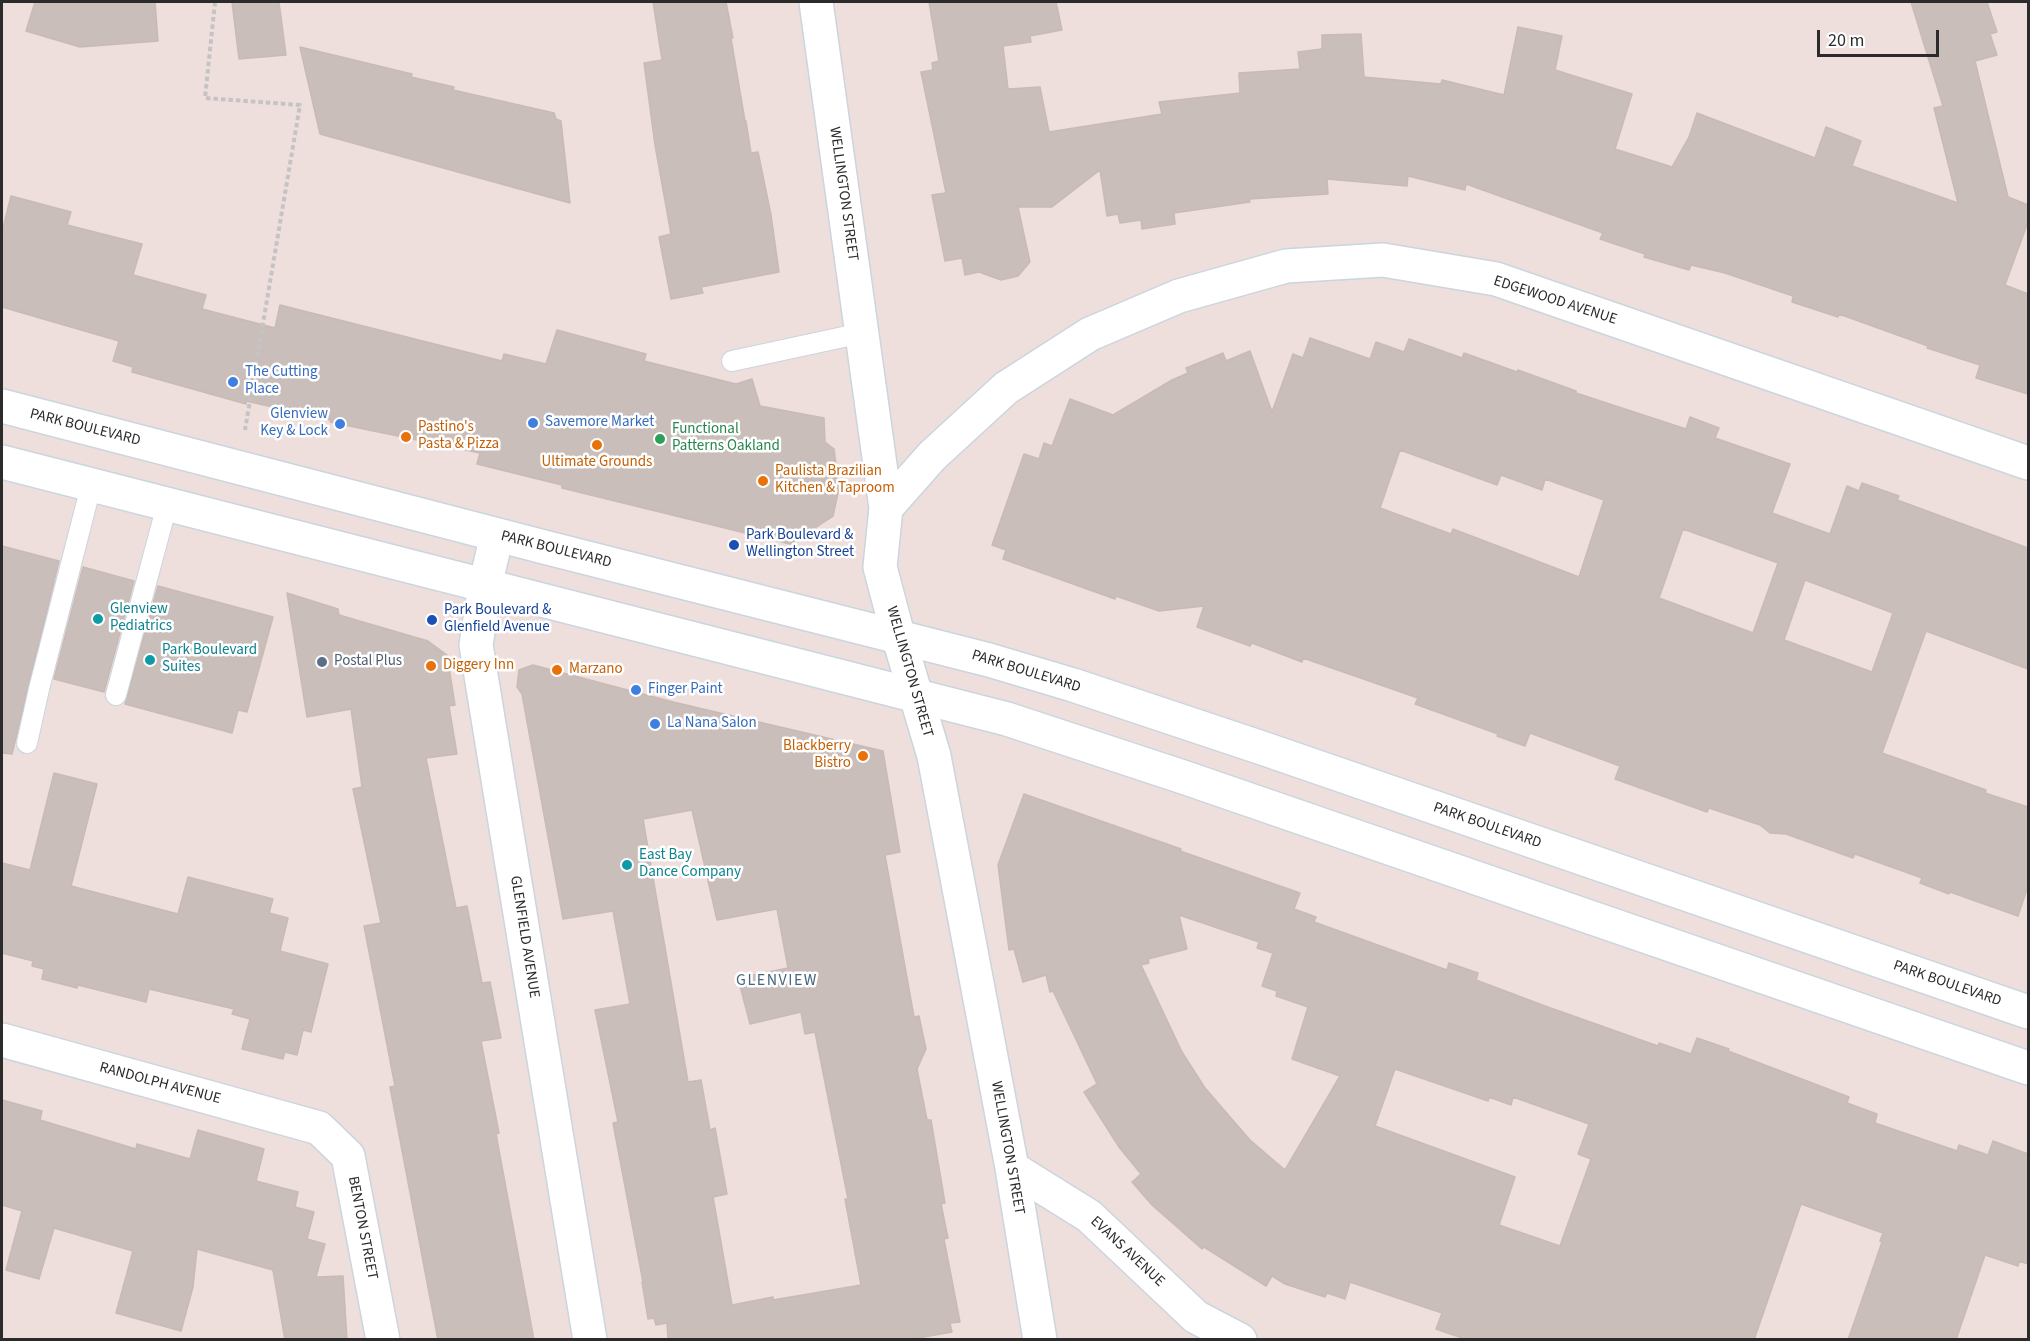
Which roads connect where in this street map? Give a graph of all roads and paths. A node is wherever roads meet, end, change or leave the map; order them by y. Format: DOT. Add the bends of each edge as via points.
graph roads {
  1 [pos="215,2"];
  2 [pos="816,2"];
  3 [pos="862,333"];
  4 [pos="732,361"];
  5 [pos="2,406"];
  6 [pos="249,406"];
  7 [pos="2,462"];
  8 [pos="2028,463"];
  9 [pos="91,486"];
  10 [pos="167,505"];
  11 [pos="886,508"];
  12 [pos="496,535"];
  13 [pos="485,586"];
  14 [pos="898,635"];
  15 [pos="116,695"];
  16 [pos="916,696"];
  17 [pos="27,743"];
  18 [pos="2028,1012"];
  19 [pos="2,1040"];
  20 [pos="2028,1068"];
  21 [pos="319,1128"];
  22 [pos="1012,1167"];
  23 [pos="383,1340"];
  24 [pos="590,1340"];
  25 [pos="1040,1340"];
  26 [pos="1240,1340"];
  1 -- 6 [label="path" via="205,98 300,105"];
  2 -- 3 [label="street, WELLINGTON STREET"];
  3 -- 4 [label="lane"];
  3 -- 11 [label="street, WELLINGTON STREET"];
  5 -- 12 [label="street, PARK BOULEVARD"];
  7 -- 9 [label="street"];
  8 -- 11 [label="street, EDGEWOOD AVENUE" via="1496,279 1383,260 1286,266 1179,296 1090,334 1006,388 932,456"];
  9 -- 10 [label="street"];
  9 -- 17 [label="lane"];
  10 -- 13 [label="street"];
  10 -- 15 [label="lane"];
  11 -- 14 [label="street, WELLINGTON STREET" via="880,567"];
  12 -- 13 [label="street, GLENFIELD AVENUE"];
  12 -- 14 [label="street, PARK BOULEVARD"];
  13 -- 16 [label="street"];
  13 -- 24 [label="street, GLENFIELD AVENUE" via="476,645"];
  14 -- 16 [label="street, WELLINGTON STREET"];
  14 -- 18 [label="street, PARK BOULEVARD" via="1084,689"];
  16 -- 20 [label="street" via="1007,719 1163,771"];
  16 -- 22 [label="street, WELLINGTON STREET" via="934,756"];
  19 -- 21 [label="street, RANDOLPH AVENUE"];
  21 -- 23 [label="street, BENTON STREET" via="348,1156"];
  22 -- 25 [label="street, WELLINGTON STREET"];
  22 -- 26 [label="street, EVANS AVENUE" via="1089,1216 1196,1317"];
}
